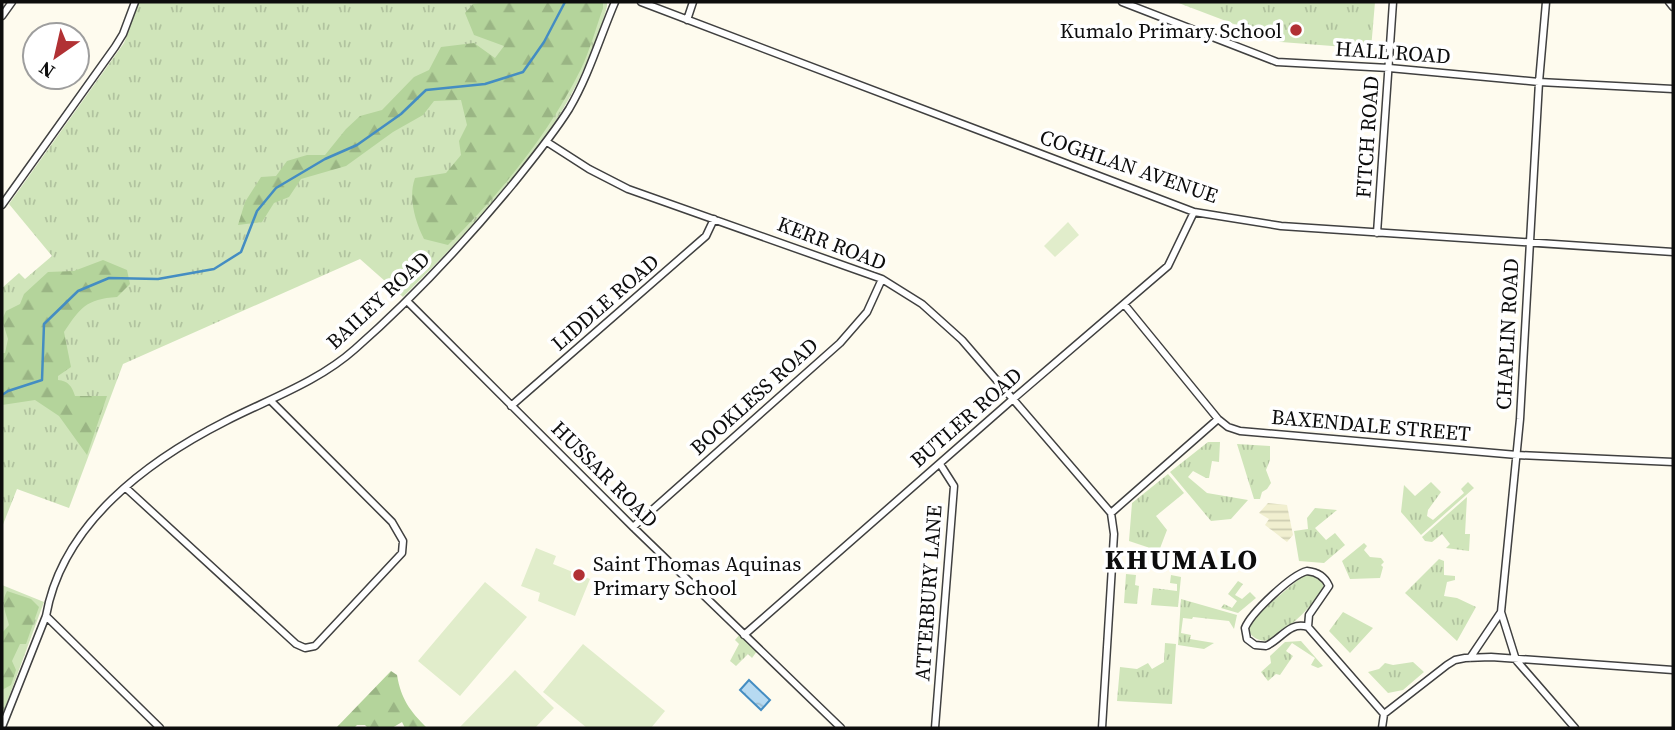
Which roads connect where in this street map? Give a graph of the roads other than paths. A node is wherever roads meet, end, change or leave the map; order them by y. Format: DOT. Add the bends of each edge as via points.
graph roads {
  1 [pos="12,2"];
  2 [pos="135,2"];
  3 [pos="615,2"];
  4 [pos="641,2"];
  5 [pos="693,2"];
  6 [pos="1122,2"];
  7 [pos="1394,2"];
  8 [pos="1545,2"];
  9 [pos="1669,2"];
  10 [pos="1673,7"];
  11 [pos="2,16"];
  12 [pos="687,20"];
  13 [pos="1390,68"];
  14 [pos="1539,82"];
  15 [pos="1673,89"];
  16 [pos="547,142"];
  17 [pos="2,205"];
  18 [pos="1194,212"];
  19 [pos="714,219"];
  20 [pos="1377,233"];
  21 [pos="1529,242"];
  22 [pos="1673,252"];
  23 [pos="882,279"];
  24 [pos="407,301"];
  25 [pos="1124,304"];
  26 [pos="1013,399"];
  27 [pos="271,401"];
  28 [pos="512,406"];
  29 [pos="1218,419"];
  30 [pos="1517,455"];
  31 [pos="1673,462"];
  32 [pos="940,464"];
  33 [pos="126,488"];
  34 [pos="1111,513"];
  35 [pos="633,527"];
  36 [pos="1501,612"];
  37 [pos="46,617"];
  38 [pos="1308,627"];
  39 [pos="744,635"];
  40 [pos="1468,658"];
  41 [pos="1516,660"];
  42 [pos="1673,670"];
  43 [pos="1384,714"];
  44 [pos="2,727"];
  45 [pos="160,728"];
  46 [pos="841,728"];
  47 [pos="935,728"];
  48 [pos="1102,728"];
  49 [pos="1382,728"];
  50 [pos="1574,728"];
  1 -- 11 [label="street"];
  2 -- 17 [label="street" via="115,47"];
  3 -- 16 [label="street, BAILEY ROAD" via="579,90"];
  4 -- 12 [label="street, COGHLAN AVENUE"];
  5 -- 12 [label="street"];
  6 -- 13 [label="street, HALL ROAD" via="1277,62"];
  7 -- 13 [label="street, FITCH ROAD"];
  8 -- 14 [label="street, CHAPLIN ROAD"];
  9 -- 10 [label="street"];
  12 -- 18 [label="street, COGHLAN AVENUE"];
  13 -- 14 [label="street, HALL ROAD"];
  13 -- 20 [label="street, FITCH ROAD"];
  14 -- 15 [label="street, HALL ROAD"];
  14 -- 21 [label="street, CHAPLIN ROAD"];
  16 -- 19 [label="street, KERR ROAD" via="609,181"];
  16 -- 24 [label="street, BAILEY ROAD" via="480,224"];
  18 -- 20 [label="street, COGHLAN AVENUE" via="1281,226"];
  18 -- 25 [label="street, BUTLER ROAD" via="1168,266"];
  19 -- 23 [label="street, KERR ROAD"];
  19 -- 28 [label="street, LIDDLE ROAD" via="706,236"];
  20 -- 21 [label="street, COGHLAN AVENUE"];
  21 -- 22 [label="street, COGHLAN AVENUE"];
  21 -- 30 [label="street, CHAPLIN ROAD"];
  23 -- 26 [label="street, KERR ROAD" via="945,324"];
  23 -- 35 [label="street, BOOKLESS ROAD" via="867,312 840,343"];
  24 -- 27 [label="street, BAILEY ROAD" via="337,364"];
  24 -- 28 [label="street, HUSSAR ROAD"];
  25 -- 26 [label="street, BUTLER ROAD"];
  25 -- 29 [label="street, BAXENDALE STREET"];
  26 -- 32 [label="street, BUTLER ROAD"];
  26 -- 34 [label="street, KERR ROAD"];
  27 -- 33 [label="street, BAILEY ROAD" via="228,419 171,452"];
  27 -- 33 [label="street" via="392,522 403,541 402,553 315,646 296,644"];
  28 -- 35 [label="street, HUSSAR ROAD"];
  29 -- 30 [label="street, BAXENDALE STREET" via="1228,427 1254,433"];
  29 -- 34 [label="street"];
  30 -- 31 [label="street, BAXENDALE STREET"];
  30 -- 36 [label="street, CHAPLIN ROAD"];
  32 -- 39 [label="street, BUTLER ROAD"];
  32 -- 47 [label="street, ATTERBURY LANE" via="954,486"];
  33 -- 37 [label="street, BAILEY ROAD" via="81,534 56,581"];
  34 -- 48 [label="street" via="1114,534"];
  35 -- 39 [label="street, HUSSAR ROAD"];
  36 -- 40 [label="street, CHAPLIN ROAD"];
  36 -- 41 [label="street"];
  37 -- 44 [label="street, BAILEY ROAD"];
  37 -- 45 [label="street"];
  38 -- 38 [label="street" via="1308,615 1329,586 1325,579 1307,571 1292,578 1250,618 1244,633 1261,647 1271,645 1293,626"];
  38 -- 43 [label="street"];
  39 -- 46 [label="street, HUSSAR ROAD"];
  40 -- 41 [label="street"];
  40 -- 43 [label="street" via="1447,665"];
  41 -- 42 [label="street"];
  41 -- 50 [label="street"];
  43 -- 49 [label="street"];
}
